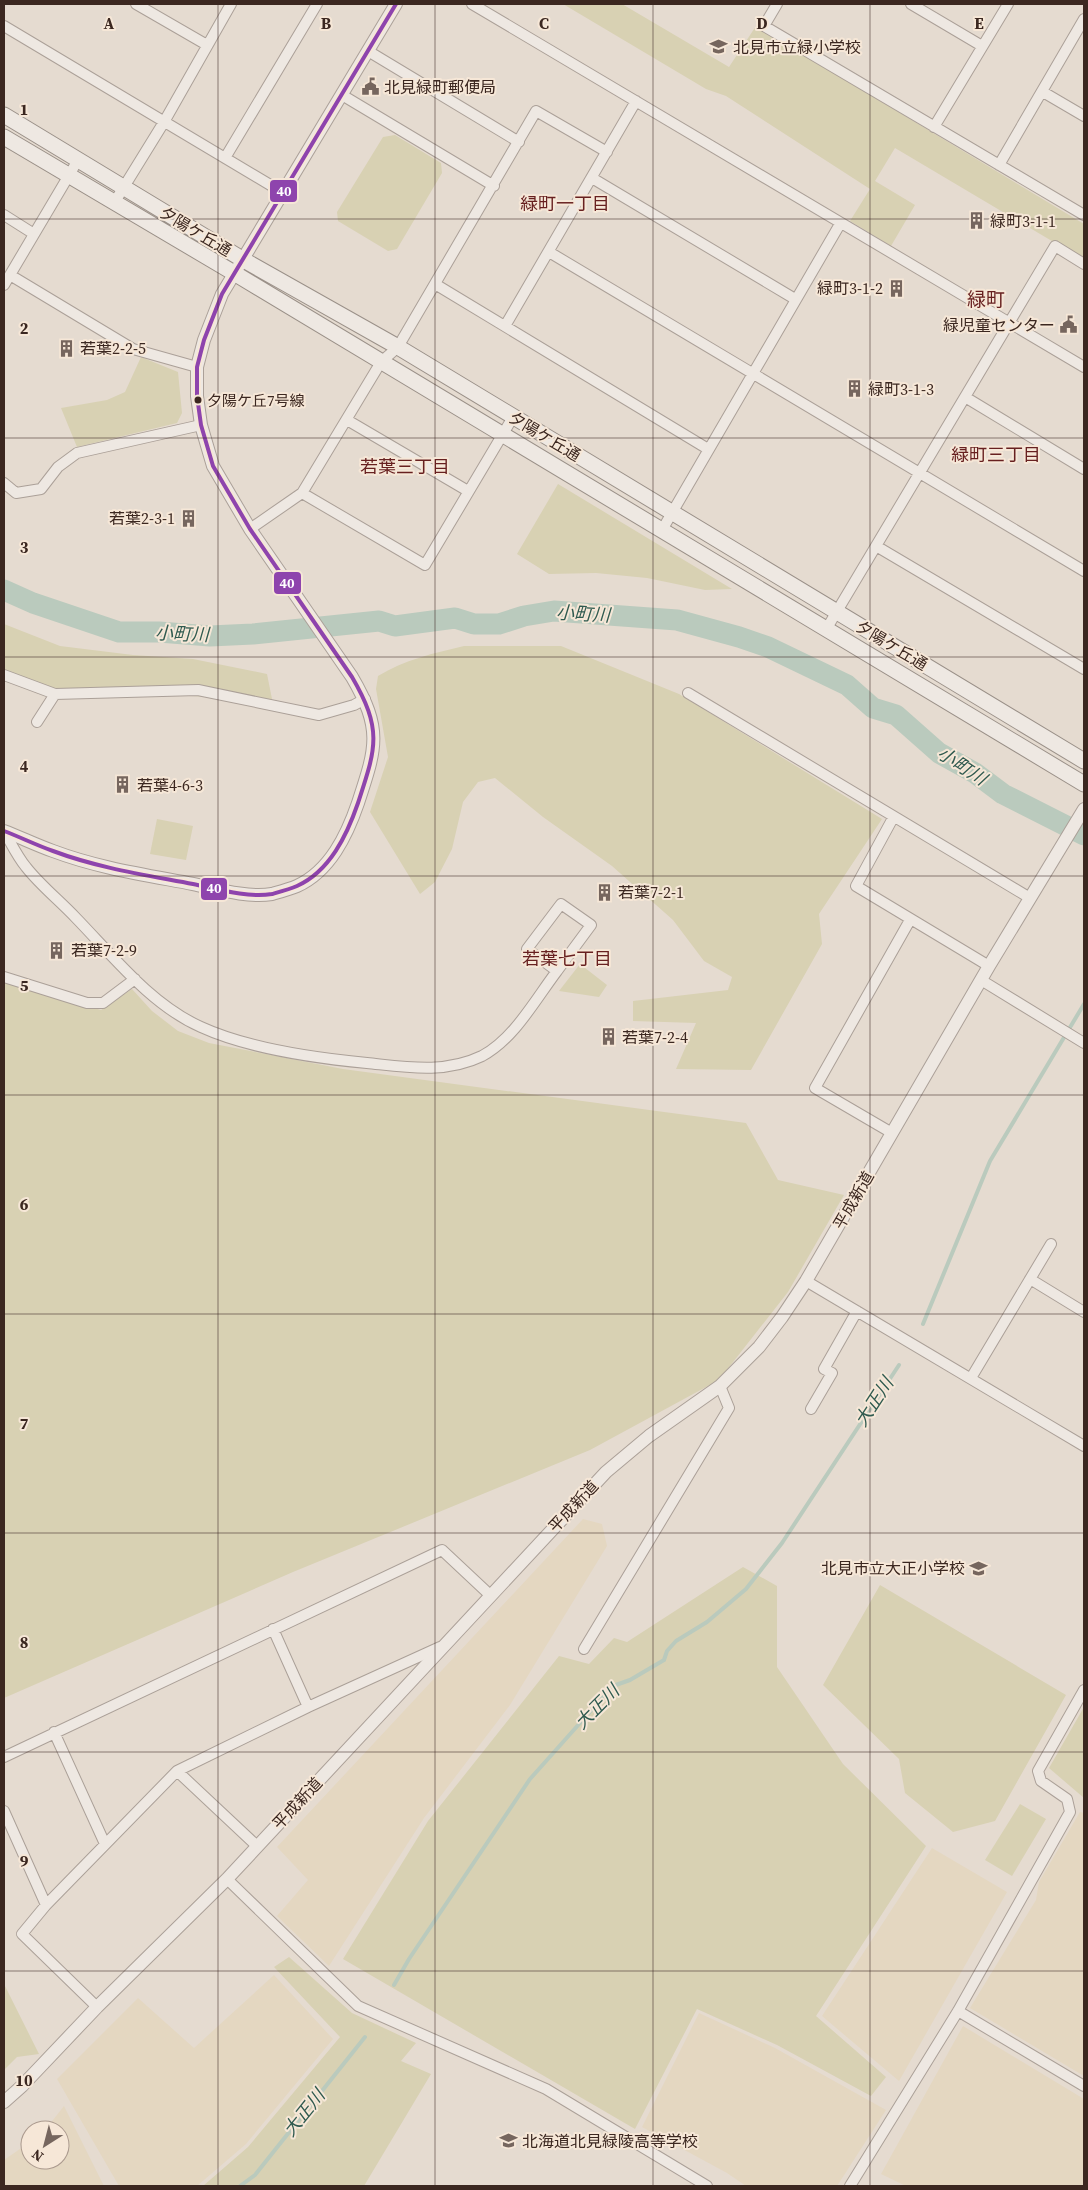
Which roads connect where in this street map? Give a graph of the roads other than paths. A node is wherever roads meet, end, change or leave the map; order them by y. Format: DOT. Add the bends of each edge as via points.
graph roads {
  1 [pos="136,4"];
  2 [pos="232,4"];
  3 [pos="317,4"];
  4 [pos="396,4"];
  5 [pos="472,4"];
  6 [pos="777,4"];
  7 [pos="911,4"];
  8 [pos="1008,4"];
  9 [pos="1084,19"];
  10 [pos="4,26"];
  11 [pos="207,45"];
  12 [pos="982,46"];
  13 [pos="368,51"];
  14 [pos="1043,92"];
  15 [pos="342,95"];
  16 [pos="636,101"];
  17 [pos="4,115"];
  18 [pos="1084,116"];
  19 [pos="164,122"];
  20 [pos="934,127"];
  21 [pos="4,137"];
  22 [pos="519,142"];
  23 [pos="607,152"];
  24 [pos="225,158"];
  25 [pos="78,160"];
  26 [pos="999,165"];
  27 [pos="68,176"];
  28 [pos="592,178"];
  29 [pos="494,186"];
  30 [pos="124,187"];
  31 [pos="282,192"];
  32 [pos="114,204"];
  33 [pos="4,215"];
  34 [pos="1084,216"];
  35 [pos="840,224"];
  36 [pos="34,234"];
  37 [pos="549,252"];
  38 [pos="242,259"];
  39 [pos="1084,264"];
  40 [pos="234,273"];
  41 [pos="10,275"];
  42 [pos="435,284"];
  43 [pos="4,285"];
  44 [pos="796,300"];
  45 [pos="1010,322"];
  46 [pos="505,326"];
  47 [pos="398,348"];
  48 [pos="381,362"];
  49 [pos="197,367"];
  50 [pos="1084,367"];
  51 [pos="752,374"];
  52 [pos="965,397"];
  53 [pos="513,417"];
  54 [pos="348,420"];
  55 [pos="201,425"];
  56 [pos="503,435"];
  57 [pos="708,449"];
  58 [pos="1084,468"];
  59 [pos="920,472"];
  60 [pos="4,483"];
  61 [pos="468,491"];
  62 [pos="302,493"];
  63 [pos="672,512"];
  64 [pos="250,529"];
  65 [pos="662,530"];
  66 [pos="876,546"];
  67 [pos="1084,570"];
  68 [pos="837,612"];
  69 [pos="827,628"];
  70 [pos="1084,669"];
  71 [pos="4,675"];
  72 [pos="688,693"];
  73 [pos="55,694"];
  74 [pos="365,699"];
  75 [pos="37,722"];
  76 [pos="1084,761"];
  77 [pos="1084,784"];
  78 [pos="1084,809"];
  79 [pos="893,818"];
  80 [pos="4,831"];
  81 [pos="1030,898"];
  82 [pos="910,920"];
  83 [pos="989,966"];
  84 [pos="556,971"];
  85 [pos="4,977"];
  86 [pos="135,979"];
  87 [pos="981,980"];
  88 [pos="1080,1040"];
  89 [pos="892,1133"];
  90 [pos="1051,1244"];
  91 [pos="1030,1279"];
  92 [pos="806,1281"];
  93 [pos="858,1311"];
  94 [pos="1084,1312"];
  95 [pos="971,1378"];
  96 [pos="720,1386"];
  97 [pos="811,1409"];
  98 [pos="1084,1446"];
  99 [pos="490,1595"];
  100 [pos="273,1630"];
  101 [pos="440,1647"];
  102 [pos="584,1649"];
  103 [pos="1084,1690"];
  104 [pos="308,1707"];
  105 [pos="54,1732"];
  106 [pos="4,1757"];
  107 [pos="177,1771"];
  108 [pos="4,1811"];
  109 [pos="105,1844"];
  110 [pos="257,1846"];
  111 [pos="226,1878"];
  112 [pos="46,1905"];
  113 [pos="97,2007"];
  114 [pos="958,2011"];
  115 [pos="1084,2086"];
  116 [pos="4,2102"];
  117 [pos="707,2186"];
  118 [pos="850,2186"];
  1 -- 11 [label="street"];
  2 -- 11 [label="street"];
  3 -- 24 [label="street"];
  4 -- 13 [label="street"];
  5 -- 16 [label="street"];
  6 -- 20 [label="street" via="764,26"];
  7 -- 12 [label="street"];
  8 -- 12 [label="street"];
  9 -- 14 [label="street"];
  10 -- 19 [label="street"];
  11 -- 19 [label="street"];
  12 -- 20 [label="street"];
  13 -- 15 [label="street"];
  13 -- 22 [label="street"];
  14 -- 18 [label="street"];
  14 -- 26 [label="street"];
  15 -- 29 [label="street"];
  15 -- 31 [label="street"];
  16 -- 23 [label="street"];
  16 -- 35 [label="street"];
  17 -- 25 [label="main road, 夕陽ケ丘通"];
  19 -- 24 [label="street"];
  19 -- 30 [label="street"];
  20 -- 26 [label="street"];
  21 -- 27 [label="main road, 夕陽ケ丘通"];
  22 -- 23 [label="street" via="536,111"];
  22 -- 29 [label="street"];
  23 -- 28 [label="street"];
  24 -- 31 [label="street"];
  25 -- 27 [label="street"];
  25 -- 30 [label="main road, 夕陽ケ丘通"];
  26 -- 34 [label="street"];
  27 -- 32 [label="main road, 夕陽ケ丘通"];
  27 -- 36 [label="street"];
  28 -- 37 [label="street"];
  28 -- 44 [label="street"];
  29 -- 42 [label="street"];
  30 -- 32 [label="street"];
  30 -- 38 [label="main road, 夕陽ケ丘通"];
  31 -- 38 [label="street"];
  32 -- 40 [label="main road, 夕陽ケ丘通"];
  33 -- 36 [label="street"];
  35 -- 44 [label="street"];
  35 -- 45 [label="street"];
  36 -- 41 [label="street"];
  37 -- 46 [label="street"];
  37 -- 51 [label="street"];
  38 -- 40 [label="street"];
  38 -- 47 [label="main road, 夕陽ケ丘通"];
  39 -- 45 [label="street" via="1055,246"];
  40 -- 48 [label="main road, 夕陽ケ丘通"];
  40 -- 49 [label="street" via="218,302"];
  41 -- 43 [label="street"];
  41 -- 49 [label="street" via="134,349"];
  42 -- 46 [label="street"];
  42 -- 47 [label="street"];
  44 -- 51 [label="street"];
  45 -- 50 [label="street"];
  45 -- 52 [label="street"];
  46 -- 57 [label="street"];
  47 -- 48 [label="street"];
  47 -- 53 [label="main road, 夕陽ケ丘通"];
  48 -- 54 [label="street"];
  48 -- 56 [label="main road, 夕陽ケ丘通"];
  49 -- 55 [label="street"];
  51 -- 57 [label="street"];
  51 -- 59 [label="street"];
  52 -- 58 [label="street"];
  52 -- 59 [label="street"];
  53 -- 56 [label="street"];
  53 -- 63 [label="main road, 夕陽ケ丘通"];
  54 -- 61 [label="street"];
  54 -- 62 [label="street"];
  55 -- 60 [label="street" via="77,453 40,489 16,493"];
  55 -- 64 [label="street" via="213,466"];
  56 -- 61 [label="street"];
  56 -- 65 [label="main road, 夕陽ケ丘通"];
  57 -- 63 [label="street"];
  59 -- 66 [label="street"];
  59 -- 67 [label="street"];
  61 -- 62 [label="street" via="425,565"];
  62 -- 64 [label="street"];
  63 -- 65 [label="street"];
  63 -- 68 [label="main road, 夕陽ケ丘通"];
  64 -- 74 [label="street"];
  65 -- 69 [label="main road, 夕陽ケ丘通"];
  66 -- 68 [label="street"];
  66 -- 70 [label="street"];
  68 -- 69 [label="street"];
  68 -- 76 [label="main road, 夕陽ケ丘通"];
  69 -- 77 [label="main road, 夕陽ケ丘通"];
  71 -- 73 [label="street"];
  72 -- 79 [label="street"];
  73 -- 74 [label="street" via="198,690 318,715"];
  73 -- 75 [label="street"];
  74 -- 80 [label="street" via="375,738 373,757 350,825 333,856 317,873 297,886 270,894 234,892 105,867"];
  78 -- 81 [label="street, 平成新道"];
  79 -- 81 [label="street"];
  79 -- 82 [label="street" via="856,886"];
  80 -- 86 [label="street" via="26,866"];
  81 -- 83 [label="street, 平成新道"];
  82 -- 83 [label="street"];
  82 -- 89 [label="street" via="816,1088"];
  83 -- 87 [label="street, 平成新道"];
  84 -- 84 [label="street" via="527,949 561,904 591,925"];
  84 -- 86 [label="street" via="498,1046 467,1062 433,1069 340,1060 225,1037 174,1012"];
  85 -- 86 [label="street" via="87,1003 103,1003"];
  87 -- 88 [label="street"];
  87 -- 89 [label="street, 平成新道"];
  89 -- 92 [label="street, 平成新道"];
  90 -- 91 [label="street"];
  91 -- 94 [label="street"];
  91 -- 95 [label="street"];
  92 -- 93 [label="street"];
  92 -- 96 [label="street, 平成新道" via="759,1347"];
  93 -- 95 [label="street"];
  93 -- 97 [label="street" via="824,1369 832,1373"];
  95 -- 98 [label="street"];
  96 -- 99 [label="street, 平成新道" via="649,1436 606,1472"];
  96 -- 102 [label="street" via="729,1408"];
  99 -- 100 [label="street" via="442,1550"];
  99 -- 101 [label="street, 平成新道"];
  100 -- 104 [label="street"];
  100 -- 105 [label="street"];
  101 -- 104 [label="street"];
  101 -- 110 [label="street, 平成新道"];
  103 -- 114 [label="street" via="1038,1771 1041,1781 1067,1799 1070,1812"];
  104 -- 107 [label="street"];
  105 -- 106 [label="street"];
  105 -- 109 [label="street"];
  107 -- 109 [label="street"];
  107 -- 110 [label="street"];
  108 -- 112 [label="street"];
  109 -- 112 [label="street"];
  110 -- 111 [label="street, 平成新道"];
  111 -- 113 [label="street, 平成新道"];
  111 -- 117 [label="street" via="358,2006 546,2089"];
  112 -- 113 [label="street" via="22,1934"];
  113 -- 116 [label="street, 平成新道"];
  114 -- 115 [label="street"];
  114 -- 118 [label="street"];
}
